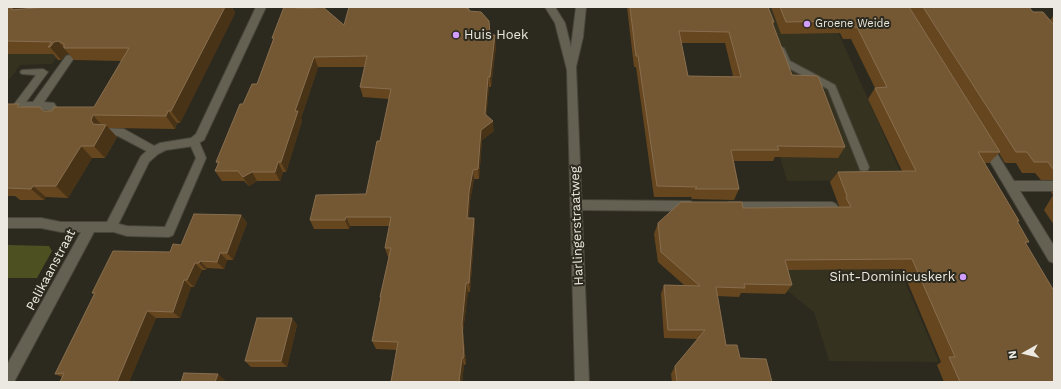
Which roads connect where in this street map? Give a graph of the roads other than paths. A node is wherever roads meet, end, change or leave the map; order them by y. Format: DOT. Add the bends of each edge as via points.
graph roads {
  1 [pos="262,7"];
  2 [pos="550,7"];
  3 [pos="581,7"];
  4 [pos="778,42"];
  5 [pos="69,58"];
  6 [pos="572,70"];
  7 [pos="24,72"];
  8 [pos="36,106"];
  9 [pos="59,120"];
  10 [pos="108,132"];
  11 [pos="979,133"];
  12 [pos="194,142"];
  13 [pos="154,151"];
  14 [pos="864,167"];
  15 [pos="1011,186"];
  16 [pos="1054,186"];
  17 [pos="577,205"];
  18 [pos="699,206"];
  19 [pos="715,207"];
  20 [pos="832,207"];
  21 [pos="7,223"];
  22 [pos="90,227"];
  23 [pos="111,227"];
  24 [pos="1054,257"];
  25 [pos="7,380"];
  26 [pos="582,382"];
  1 -- 12 [label="street" via="205,130"];
  2 -- 6 [label="street, Harlingerstraatweg" via="560,22"];
  3 -- 6 [label="street, Harlingerstraatweg"];
  4 -- 14 [label="lane" via="786,63 832,87"];
  5 -- 8 [label="lane"];
  6 -- 17 [label="street, Harlingerstraatweg"];
  7 -- 8 [label="lane" via="42,72 18,106"];
  8 -- 9 [label="lane" via="51,106"];
  10 -- 13 [label="lane" via="120,132"];
  11 -- 15 [label="street"];
  12 -- 13 [label="street" via="164,146"];
  12 -- 23 [label="lane" via="201,158 169,232 127,231"];
  13 -- 23 [label="street" via="146,159"];
  15 -- 16 [label="street"];
  15 -- 24 [label="street"];
  17 -- 18 [label="lane"];
  17 -- 26 [label="street, Harlingerstraatweg"];
  19 -- 20 [label="lane"];
  21 -- 22 [label="street"];
  22 -- 23 [label="street, Pelikaanstraat"];
  22 -- 25 [label="street, Pelikaanstraat"];
}
